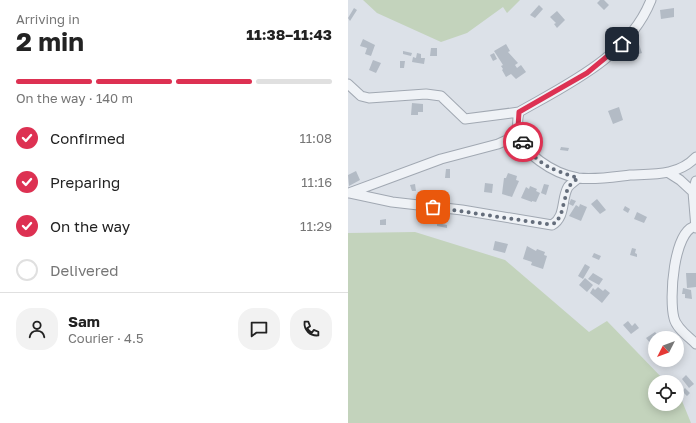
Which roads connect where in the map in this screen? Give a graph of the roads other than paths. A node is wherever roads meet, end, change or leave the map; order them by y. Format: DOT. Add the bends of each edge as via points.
graph roads {
  1 [pos="651,0"];
  2 [pos="348,84"];
  3 [pos="519,112"];
  4 [pos="518,128"];
  5 [pos="696,157"];
  6 [pos="669,173"];
  7 [pos="578,178"];
  8 [pos="696,180"];
  9 [pos="693,192"];
  10 [pos="349,193"];
  11 [pos="695,216"];
  12 [pos="696,227"];
  13 [pos="696,344"];
  1 -- 3 [label="street" via="631,36 603,60 587,73"];
  2 -- 3 [label="street" via="361,96 369,98 426,94 441,96 466,119"];
  3 -- 4 [label="street"];
  4 -- 7 [label="street" via="527,149 541,162 549,168"];
  4 -- 10 [label="street" via="509,139 498,144 435,161"];
  5 -- 6 [label="street" via="685,166"];
  6 -- 7 [label="street"];
  6 -- 9 [label="street"];
  7 -- 10 [label="street" via="568,187 561,214 552,225 462,210 392,202"];
  8 -- 9 [label="street"];
  9 -- 11 [label="street"];
  11 -- 12 [label="street"];
  12 -- 13 [label="street" via="689,230 681,241 675,259 673,300 675,321"];
}
